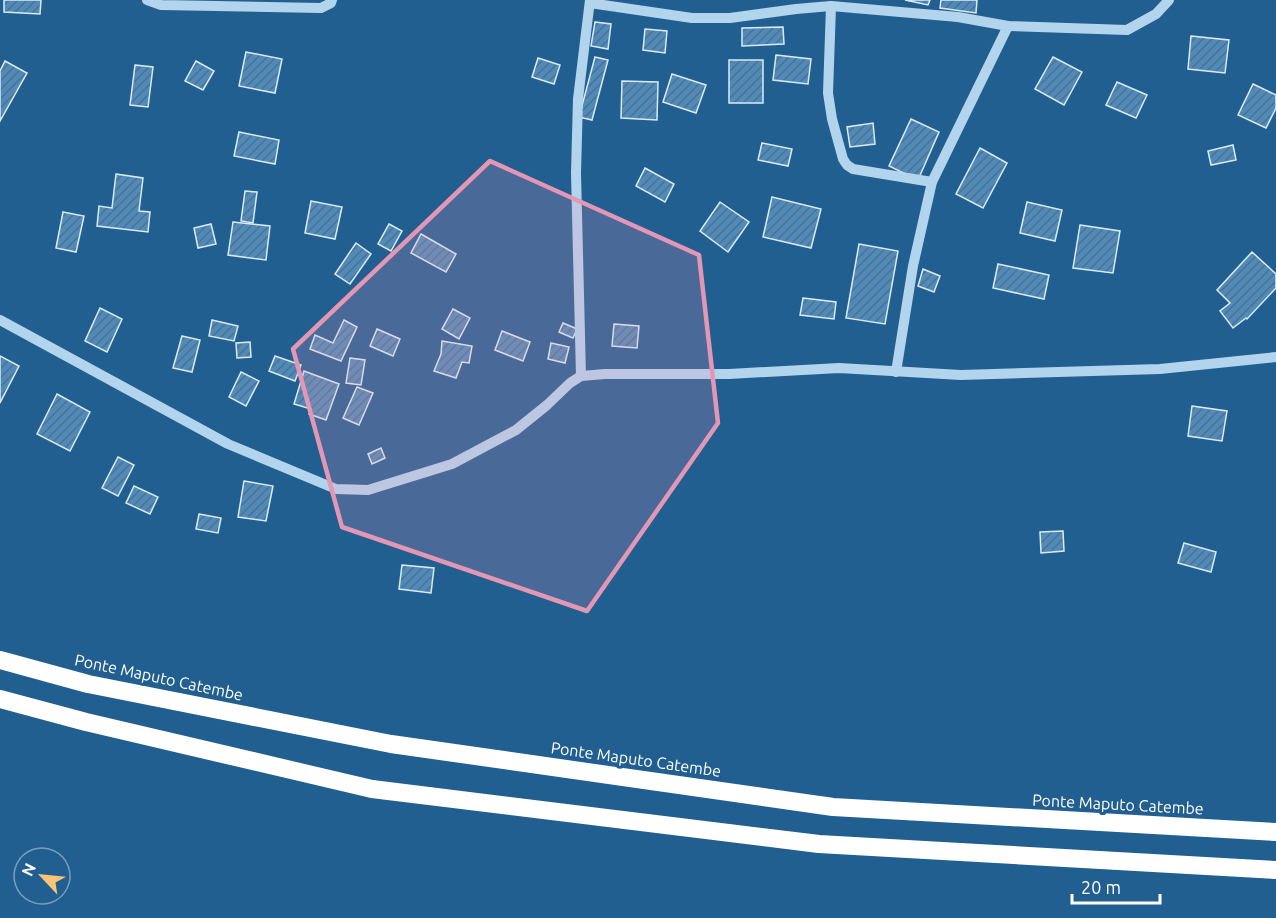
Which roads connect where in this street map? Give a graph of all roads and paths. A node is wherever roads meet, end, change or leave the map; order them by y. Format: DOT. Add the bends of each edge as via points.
graph roads {
  1 [pos="147,0"];
  2 [pos="332,0"];
  3 [pos="1169,0"];
  4 [pos="590,2"];
  5 [pos="208,3"];
  6 [pos="882,5"];
  7 [pos="831,6"];
  8 [pos="1008,26"];
  9 [pos="932,182"];
  10 [pos="0,320"];
  11 [pos="1276,357"];
  12 [pos="896,372"];
  13 [pos="581,375"];
  14 [pos="0,660"];
  15 [pos="0,699"];
  16 [pos="1276,832"];
  17 [pos="1276,870"];
  1 -- 5 [label="street" via="161,5"];
  2 -- 5 [label="street" via="321,8"];
  3 -- 8 [label="street" via="1156,14 1127,30"];
  4 -- 7 [label="street" via="692,18 730,18"];
  4 -- 13 [label="street" via="578,99 576,173"];
  6 -- 7 [label="street"];
  6 -- 8 [label="street"];
  7 -- 9 [label="street" via="828,93 843,159 853,169"];
  8 -- 9 [label="street"];
  9 -- 12 [label="street" via="913,266"];
  10 -- 13 [label="street" via="228,444 336,489 368,490 452,464 516,430"];
  11 -- 12 [label="street" via="1160,369 961,375"];
  12 -- 13 [label="street" via="838,368 729,374"];
  14 -- 16 [label="highway, Ponte Maputo Catembe" via="88,684 391,744 833,807"];
  15 -- 17 [label="highway" via="372,789 819,844"];
}
